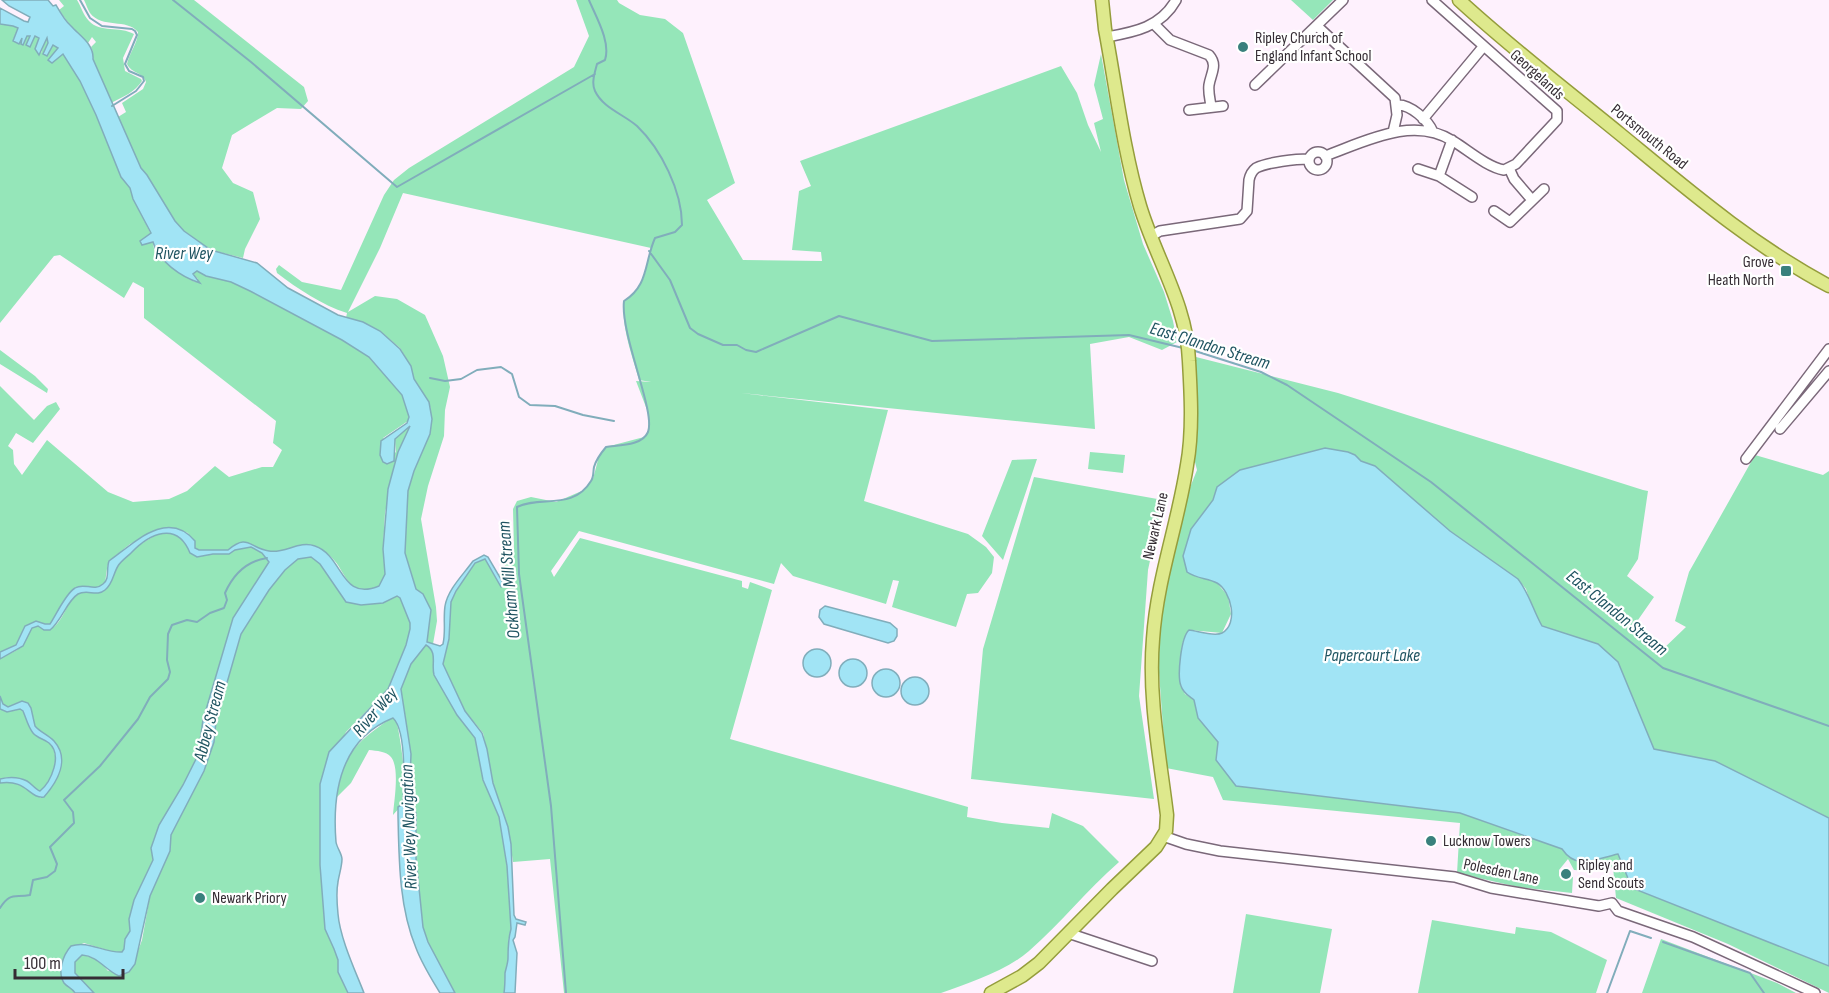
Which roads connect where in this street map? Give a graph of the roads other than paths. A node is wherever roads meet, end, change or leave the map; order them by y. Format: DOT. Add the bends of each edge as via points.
graph roads {
  1 [pos="1102,0"];
  2 [pos="1176,0"];
  3 [pos="1343,0"];
  4 [pos="1431,0"];
  5 [pos="1459,0"];
  6 [pos="1154,24"];
  7 [pos="1317,26"];
  8 [pos="1107,38"];
  9 [pos="1483,46"];
  10 [pos="1255,85"];
  11 [pos="1397,105"];
  12 [pos="1211,106"];
  13 [pos="1223,106"];
  14 [pos="1190,110"];
  15 [pos="1423,119"];
  16 [pos="1393,132"];
  17 [pos="1433,132"];
  18 [pos="1452,140"];
  19 [pos="1325,156"];
  20 [pos="1309,159"];
  21 [pos="1509,168"];
  22 [pos="1418,169"];
  23 [pos="1439,176"];
  24 [pos="1544,189"];
  25 [pos="1472,197"];
  26 [pos="1532,200"];
  27 [pos="1494,211"];
  28 [pos="1150,236"];
  29 [pos="1829,286"];
  30 [pos="1829,349"];
  31 [pos="1829,371"];
  32 [pos="1780,429"];
  33 [pos="1746,459"];
  34 [pos="1163,836"];
  35 [pos="1068,933"];
  36 [pos="1152,961"];
  37 [pos="1006,990"];
  38 [pos="992,993"];
  39 [pos="1815,993"];
  1 -- 8 [label="main road, Newark Lane"];
  2 -- 6 [label="street"];
  3 -- 7 [label="street"];
  4 -- 9 [label="street, Georgelands"];
  5 -- 29 [label="main road, Portsmouth Road" via="1737,228"];
  6 -- 8 [label="street"];
  6 -- 12 [label="street" via="1170,40 1209,55 1214,63"];
  7 -- 10 [label="street"];
  7 -- 11 [label="street" via="1390,92"];
  8 -- 28 [label="main road, Newark Lane" via="1135,186"];
  9 -- 15 [label="street"];
  9 -- 21 [label="street, Georgelands" via="1558,115"];
  11 -- 15 [label="street" via="1405,105"];
  11 -- 16 [label="street"];
  12 -- 13 [label="street"];
  12 -- 14 [label="street"];
  15 -- 17 [label="street"];
  16 -- 17 [label="street"];
  16 -- 19 [label="street"];
  17 -- 18 [label="street"];
  18 -- 21 [label="street" via="1497,169"];
  18 -- 23 [label="street"];
  19 -- 20 [label="street" via="1315,153"];
  19 -- 20 [label="street" via="1326,164 1319,170 1310,167"];
  20 -- 28 [label="street" via="1256,168 1249,180 1247,211 1240,219 1160,231"];
  21 -- 26 [label="street"];
  22 -- 23 [label="street"];
  23 -- 25 [label="street"];
  24 -- 26 [label="street"];
  26 -- 27 [label="street" via="1510,222"];
  28 -- 34 [label="main road, Newark Lane" via="1178,302 1189,360 1187,465 1159,589 1153,639 1152,690 1167,814"];
  30 -- 33 [label="street"];
  31 -- 32 [label="street"];
  34 -- 35 [label="main road"];
  34 -- 39 [label="street, Polesden Lane" via="1220,851 1455,877 1491,888 1599,906 1612,903 1618,911 1693,937"];
  35 -- 36 [label="street"];
  35 -- 37 [label="main road"];
  37 -- 38 [label="main road"];
}
